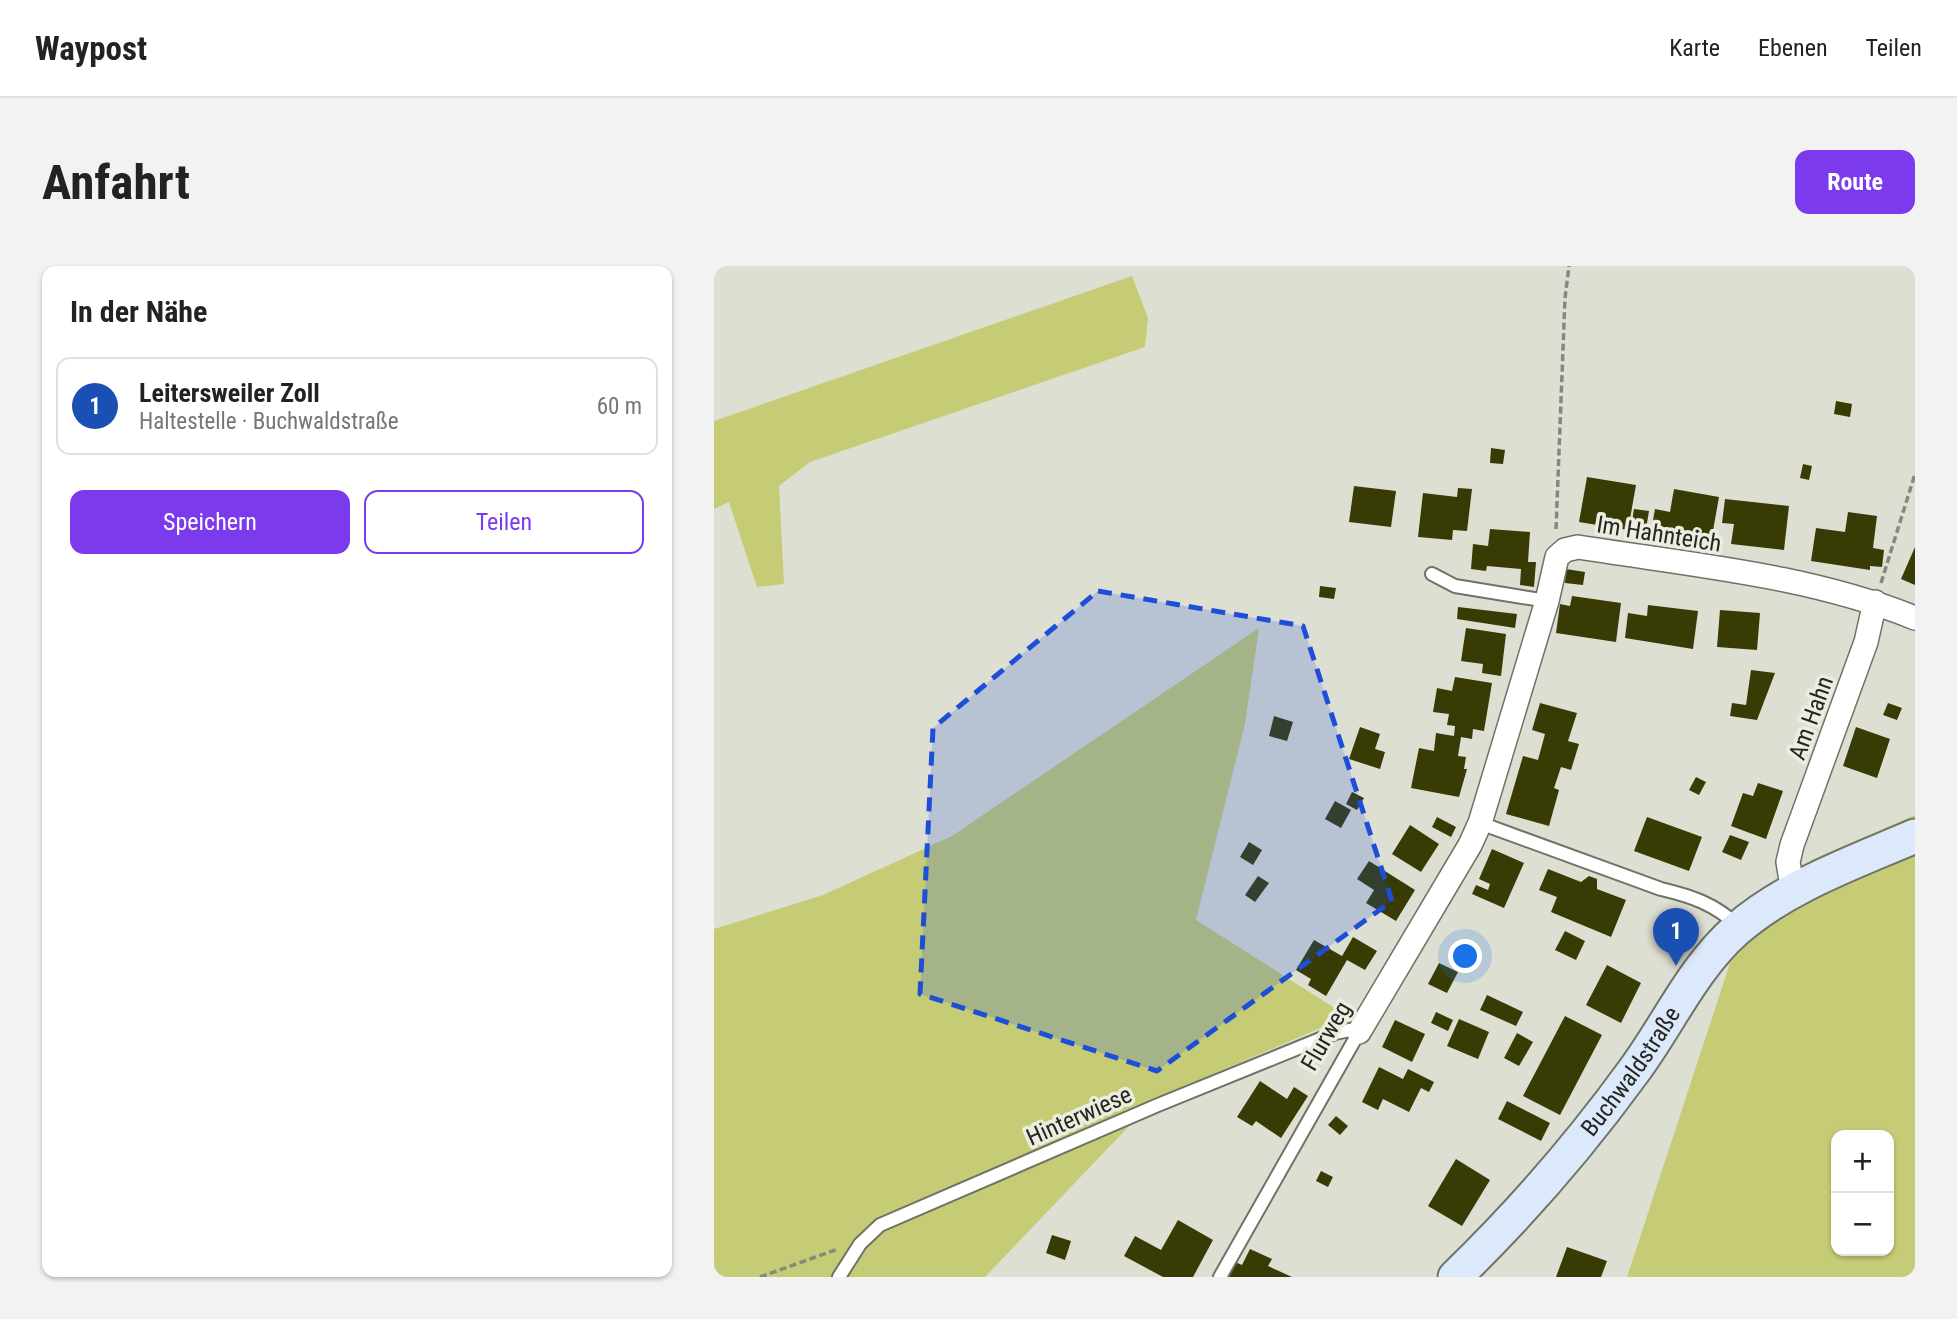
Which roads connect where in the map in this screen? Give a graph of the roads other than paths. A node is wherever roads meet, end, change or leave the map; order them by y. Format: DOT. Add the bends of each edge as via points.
graph roads {
  1 [pos="1432,574"];
  2 [pos="1547,601"];
  3 [pos="1875,602"];
  4 [pos="1915,618"];
  5 [pos="1480,823"];
  6 [pos="1915,836"];
  7 [pos="1805,886"];
  8 [pos="1740,927"];
  9 [pos="1359,1032"];
  10 [pos="839,1277"];
  11 [pos="1220,1277"];
  12 [pos="1455,1277"];
  1 -- 2 [label="lane" via="1455,586"];
  2 -- 3 [label="street, Im Hahnteich" via="1557,556 1578,547 1817,586"];
  2 -- 5 [label="street, Flurweg"];
  3 -- 4 [label="street"];
  3 -- 7 [label="street, Am Hahn" via="1866,642 1792,845 1788,862"];
  5 -- 8 [label="lane" via="1692,896 1714,906"];
  5 -- 9 [label="street, Flurweg"];
  6 -- 7 [label="main road, Buchwaldstraße"];
  7 -- 8 [label="main road, Buchwaldstraße"];
  8 -- 12 [label="main road, Buchwaldstraße" via="1715,950 1635,1070 1574,1149"];
  9 -- 10 [label="lane, Hinterwiese" via="1335,1033 880,1225 860,1244"];
  9 -- 11 [label="lane, Flurweg"];
}
